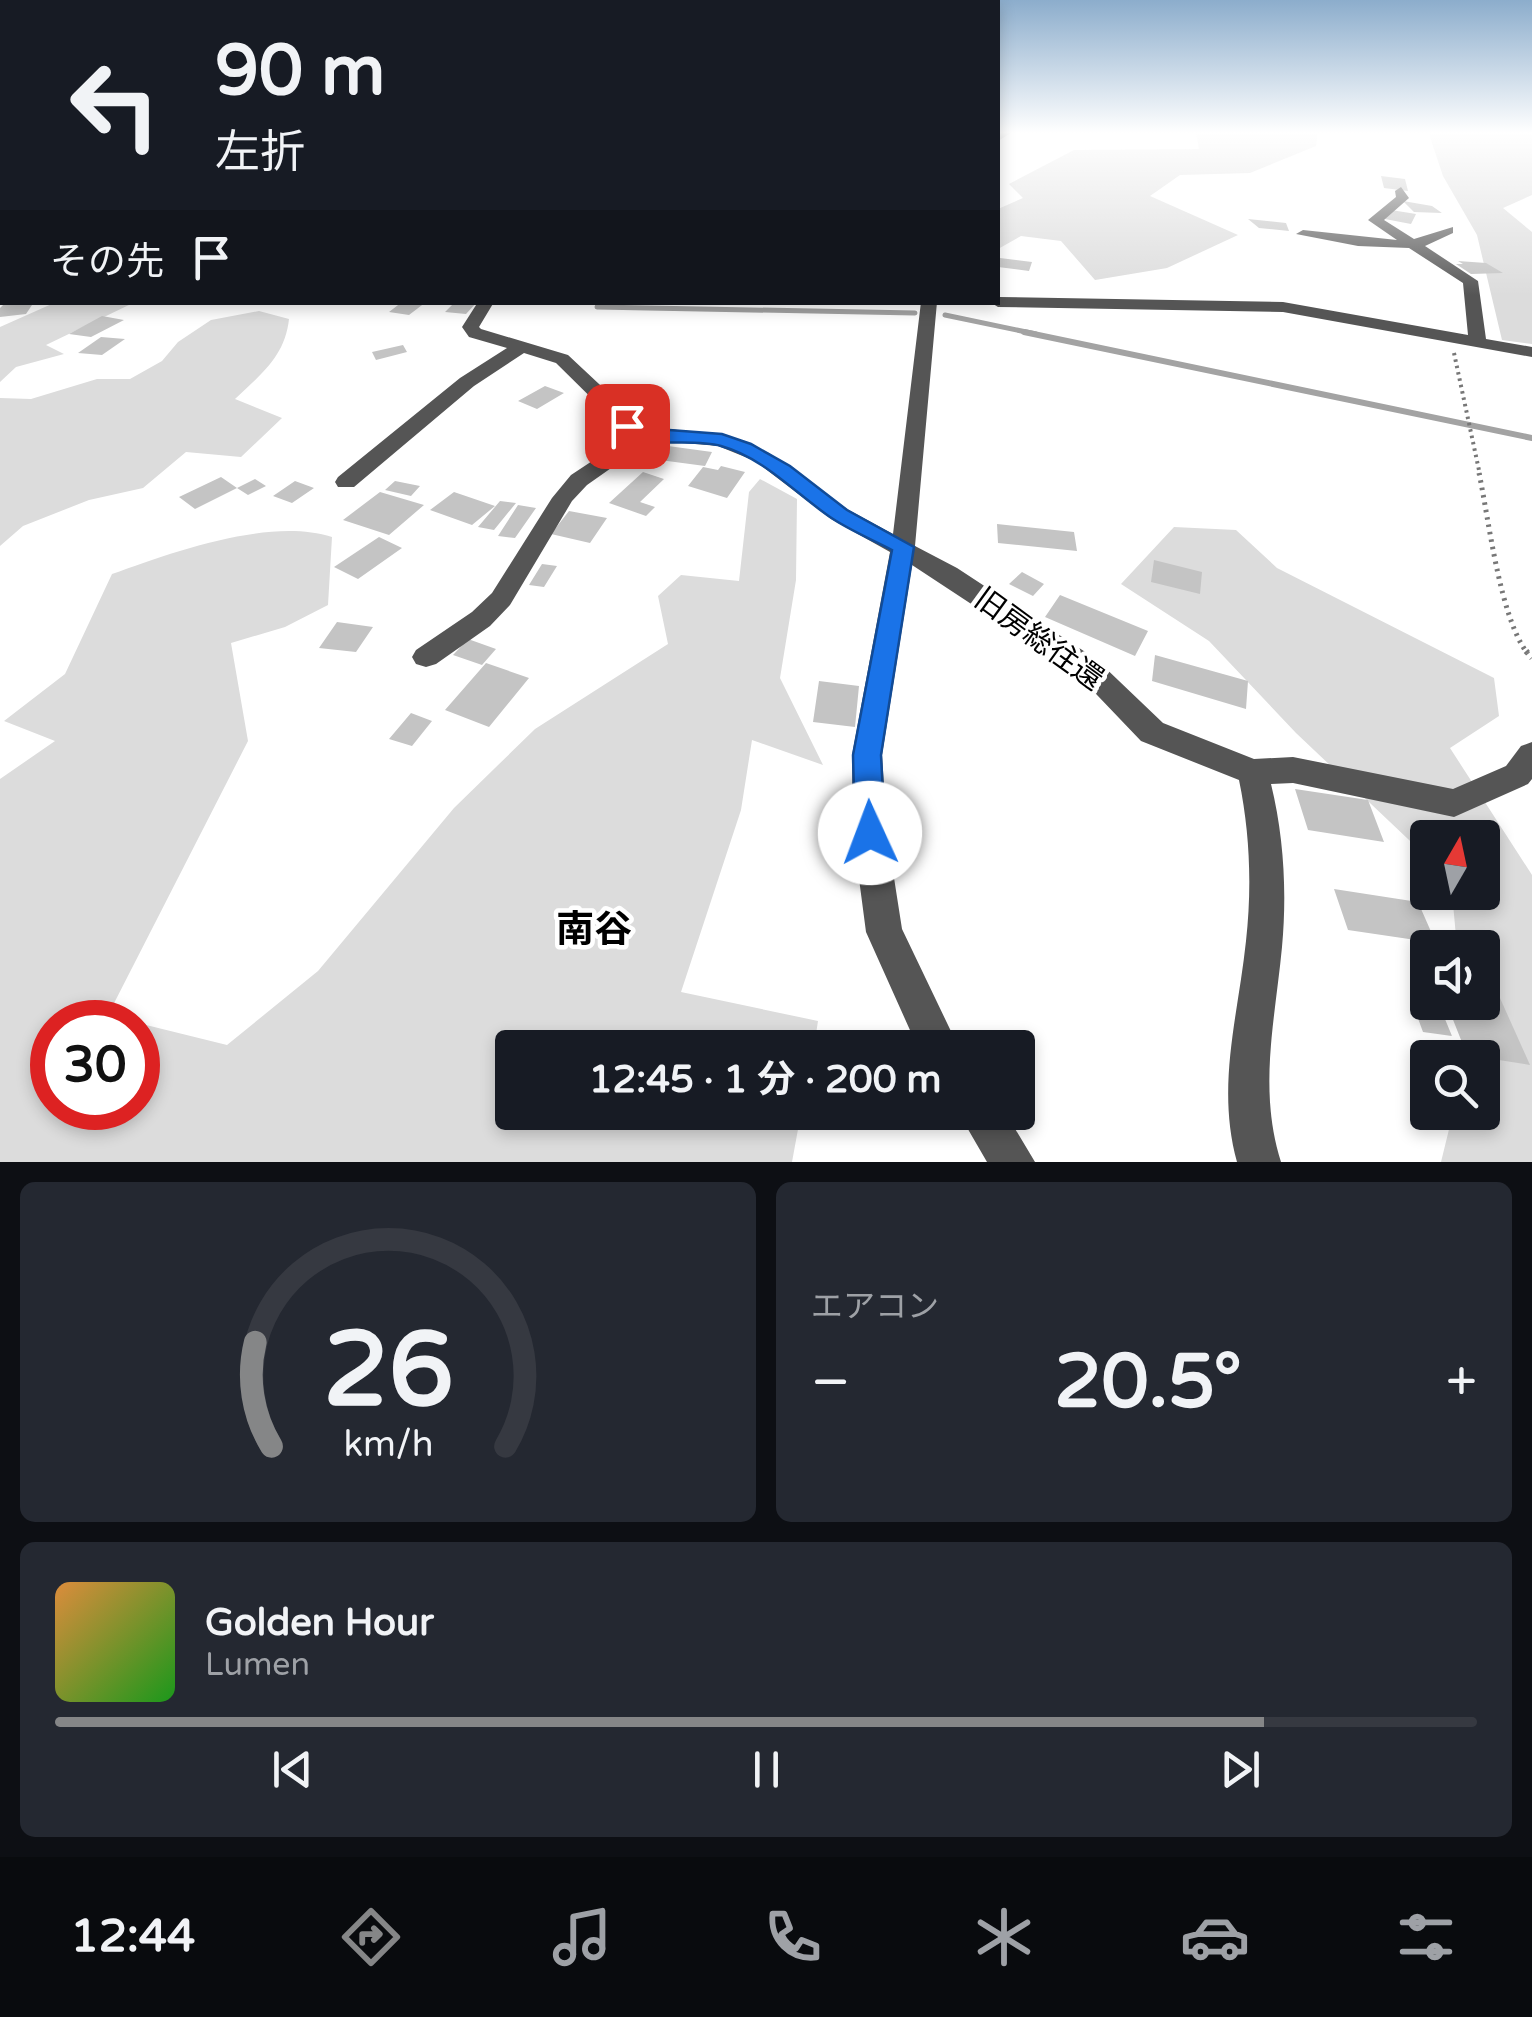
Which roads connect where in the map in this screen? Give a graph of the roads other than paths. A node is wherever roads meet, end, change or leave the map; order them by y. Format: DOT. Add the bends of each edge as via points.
graph roads {
  1 [pos="1401,191"];
  2 [pos="1448,230"];
  3 [pos="1303,234"];
  4 [pos="1418,245"];
  5 [pos="1000,302"];
  6 [pos="484,305"];
  7 [pos="929,305"];
  8 [pos="1480,342"];
  9 [pos="522,346"];
  10 [pos="1532,352"];
  11 [pos="646,434"];
  12 [pos="346,482"];
  13 [pos="903,547"];
  14 [pos="426,657"];
  15 [pos="1532,755"];
  16 [pos="1253,772"];
  17 [pos="930,1030"];
  18 [pos="992,1130"];
  19 [pos="1012,1162"];
  20 [pos="1259,1162"];
  1 -- 4 [label="street" via="1403,198 1375,220"];
  2 -- 4 [label="street"];
  3 -- 4 [label="street"];
  4 -- 8 [label="street" via="1470,281"];
  5 -- 8 [label="street" via="1266,305"];
  6 -- 9 [label="street" via="470,326 475,333"];
  7 -- 13 [label="street"];
  8 -- 10 [label="street"];
  9 -- 11 [label="street" via="562,358 627,426"];
  9 -- 12 [label="street" via="467,382"];
  11 -- 13 [label="street, 旧房総往還" via="744,448 840,514"];
  11 -- 14 [label="street" via="580,480 501,599"];
  13 -- 16 [label="street, 旧房総往還" via="1086,666 1152,732"];
  13 -- 17 [label="street" via="867,755 870,833 884,932"];
  15 -- 16 [label="street" via="1517,774 1454,803 1293,770"];
  16 -- 20 [label="street" via="1267,864 1264,942 1246,1058 1248,1134"];
  18 -- 19 [label="street"];
}
